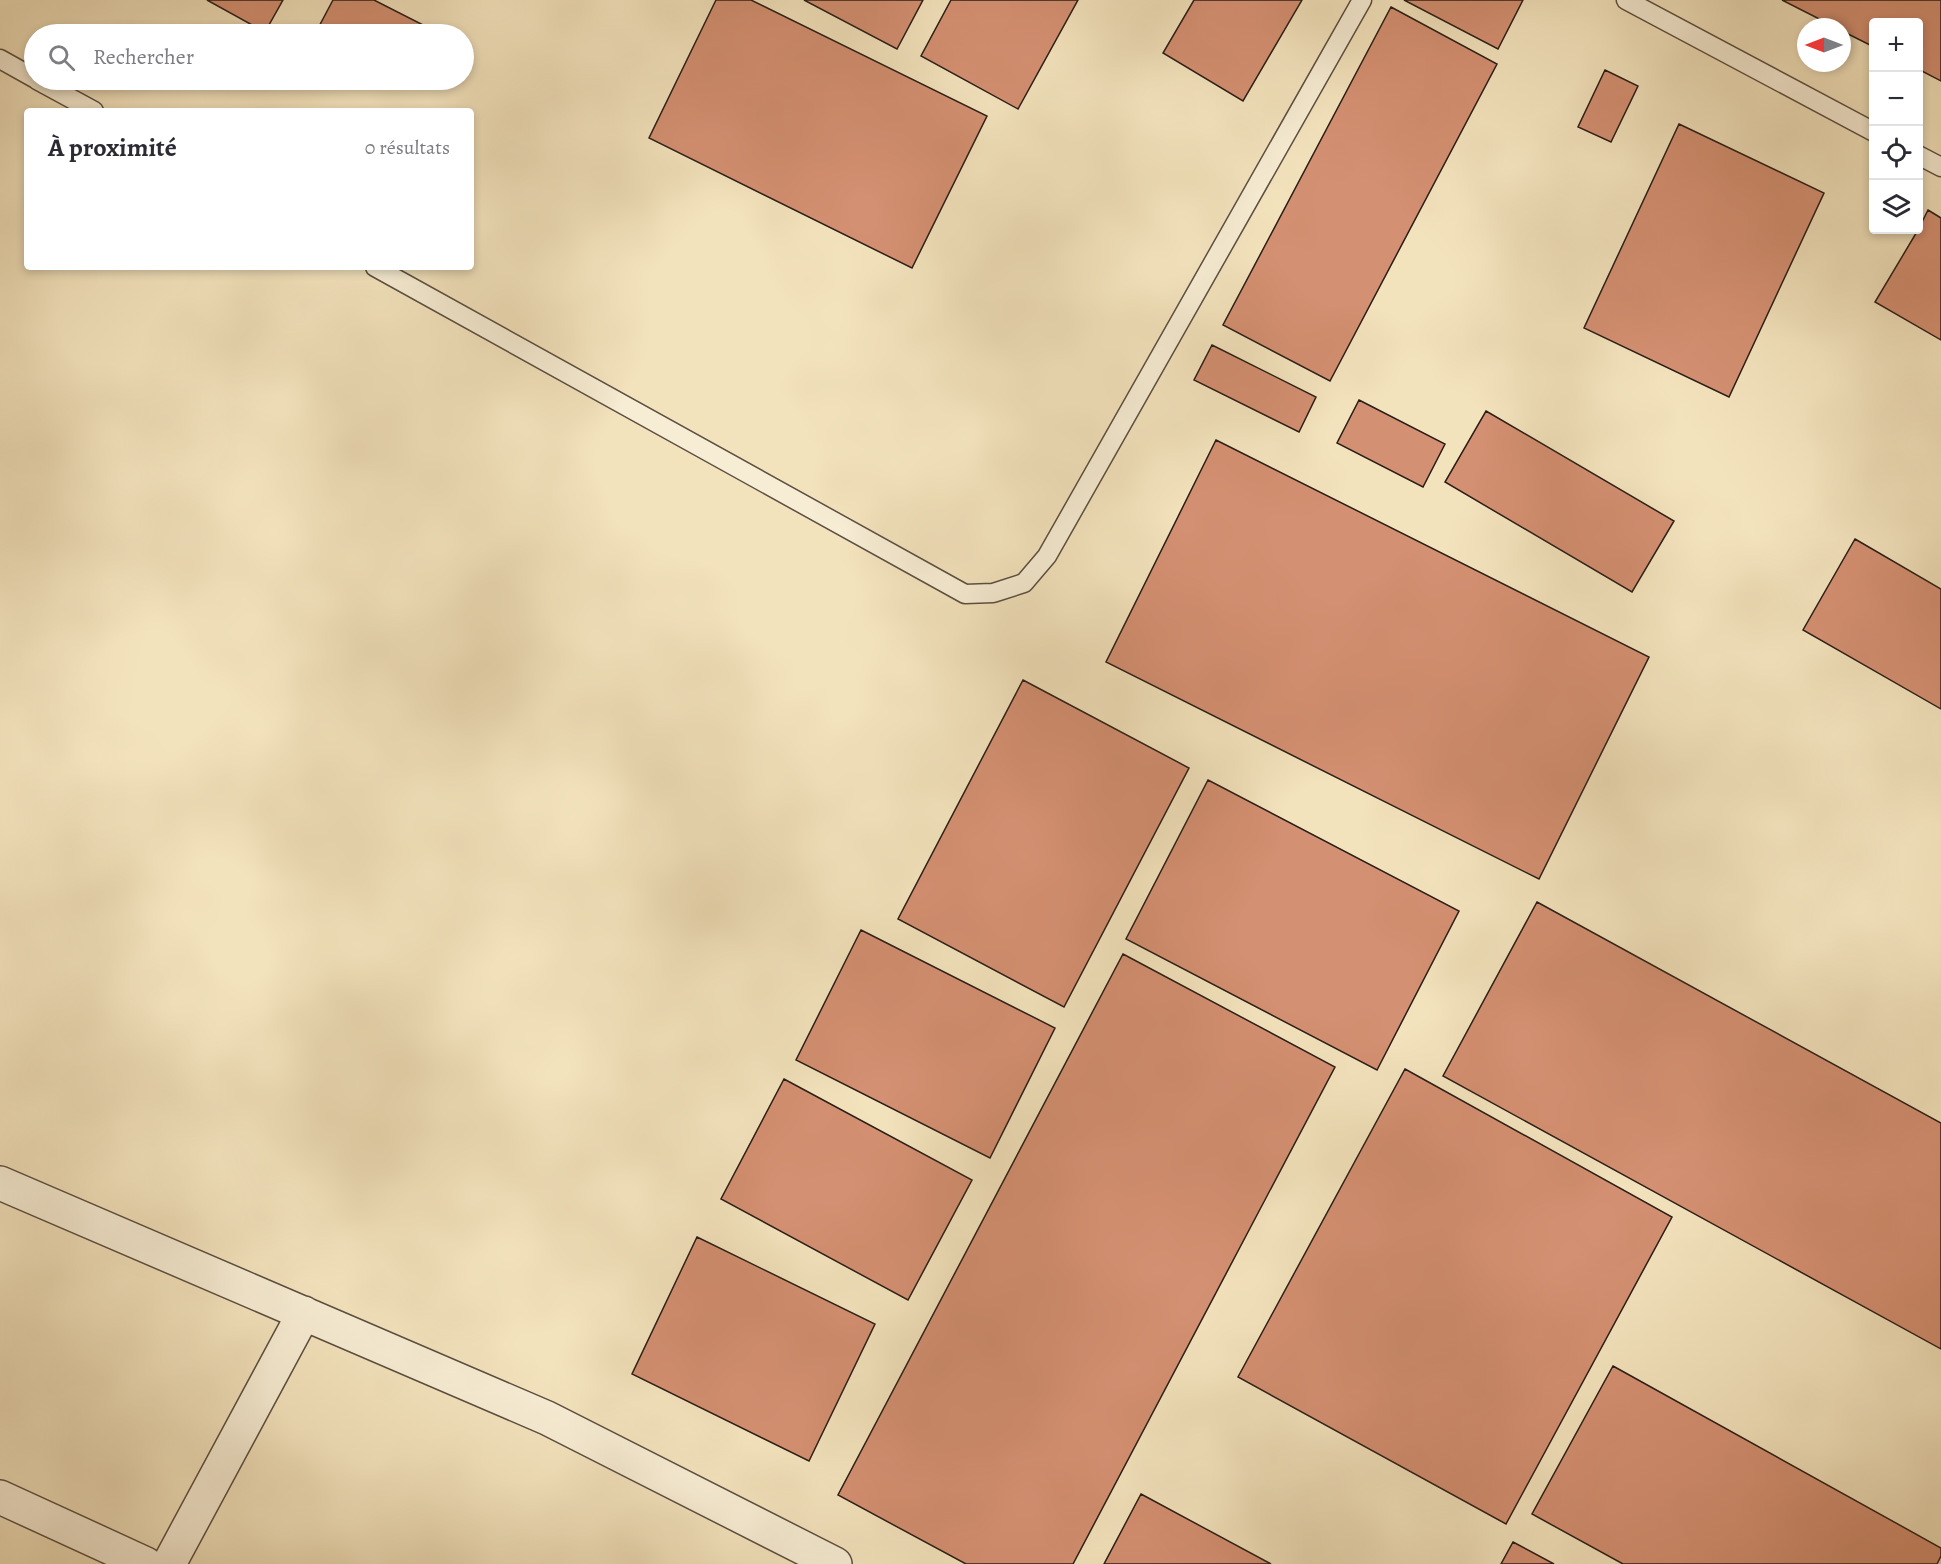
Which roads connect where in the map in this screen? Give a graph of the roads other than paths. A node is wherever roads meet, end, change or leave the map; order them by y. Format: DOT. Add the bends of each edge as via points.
graph roads {
  1 [pos="1362,0"];
  2 [pos="1626,0"];
  3 [pos="0,59"];
  4 [pos="24,72"];
  5 [pos="56,90"];
  6 [pos="89,108"];
  7 [pos="1869,129"];
  8 [pos="1923,158"];
  9 [pos="1941,167"];
  10 [pos="380,270"];
  11 [pos="0,1184"];
  12 [pos="304,1314"];
  13 [pos="0,1497"];
  14 [pos="146,1564"];
  15 [pos="169,1564"];
  16 [pos="835,1564"];
  1 -- 10 [label="lane" via="1047,556 1024,583 993,593 965,594"];
  2 -- 7 [label="lane"];
  3 -- 4 [label="lane"];
  5 -- 6 [label="lane"];
  8 -- 9 [label="lane"];
  11 -- 12 [label="street"];
  12 -- 15 [label="street"];
  12 -- 16 [label="street" via="547,1418"];
  13 -- 14 [label="street"];
}
